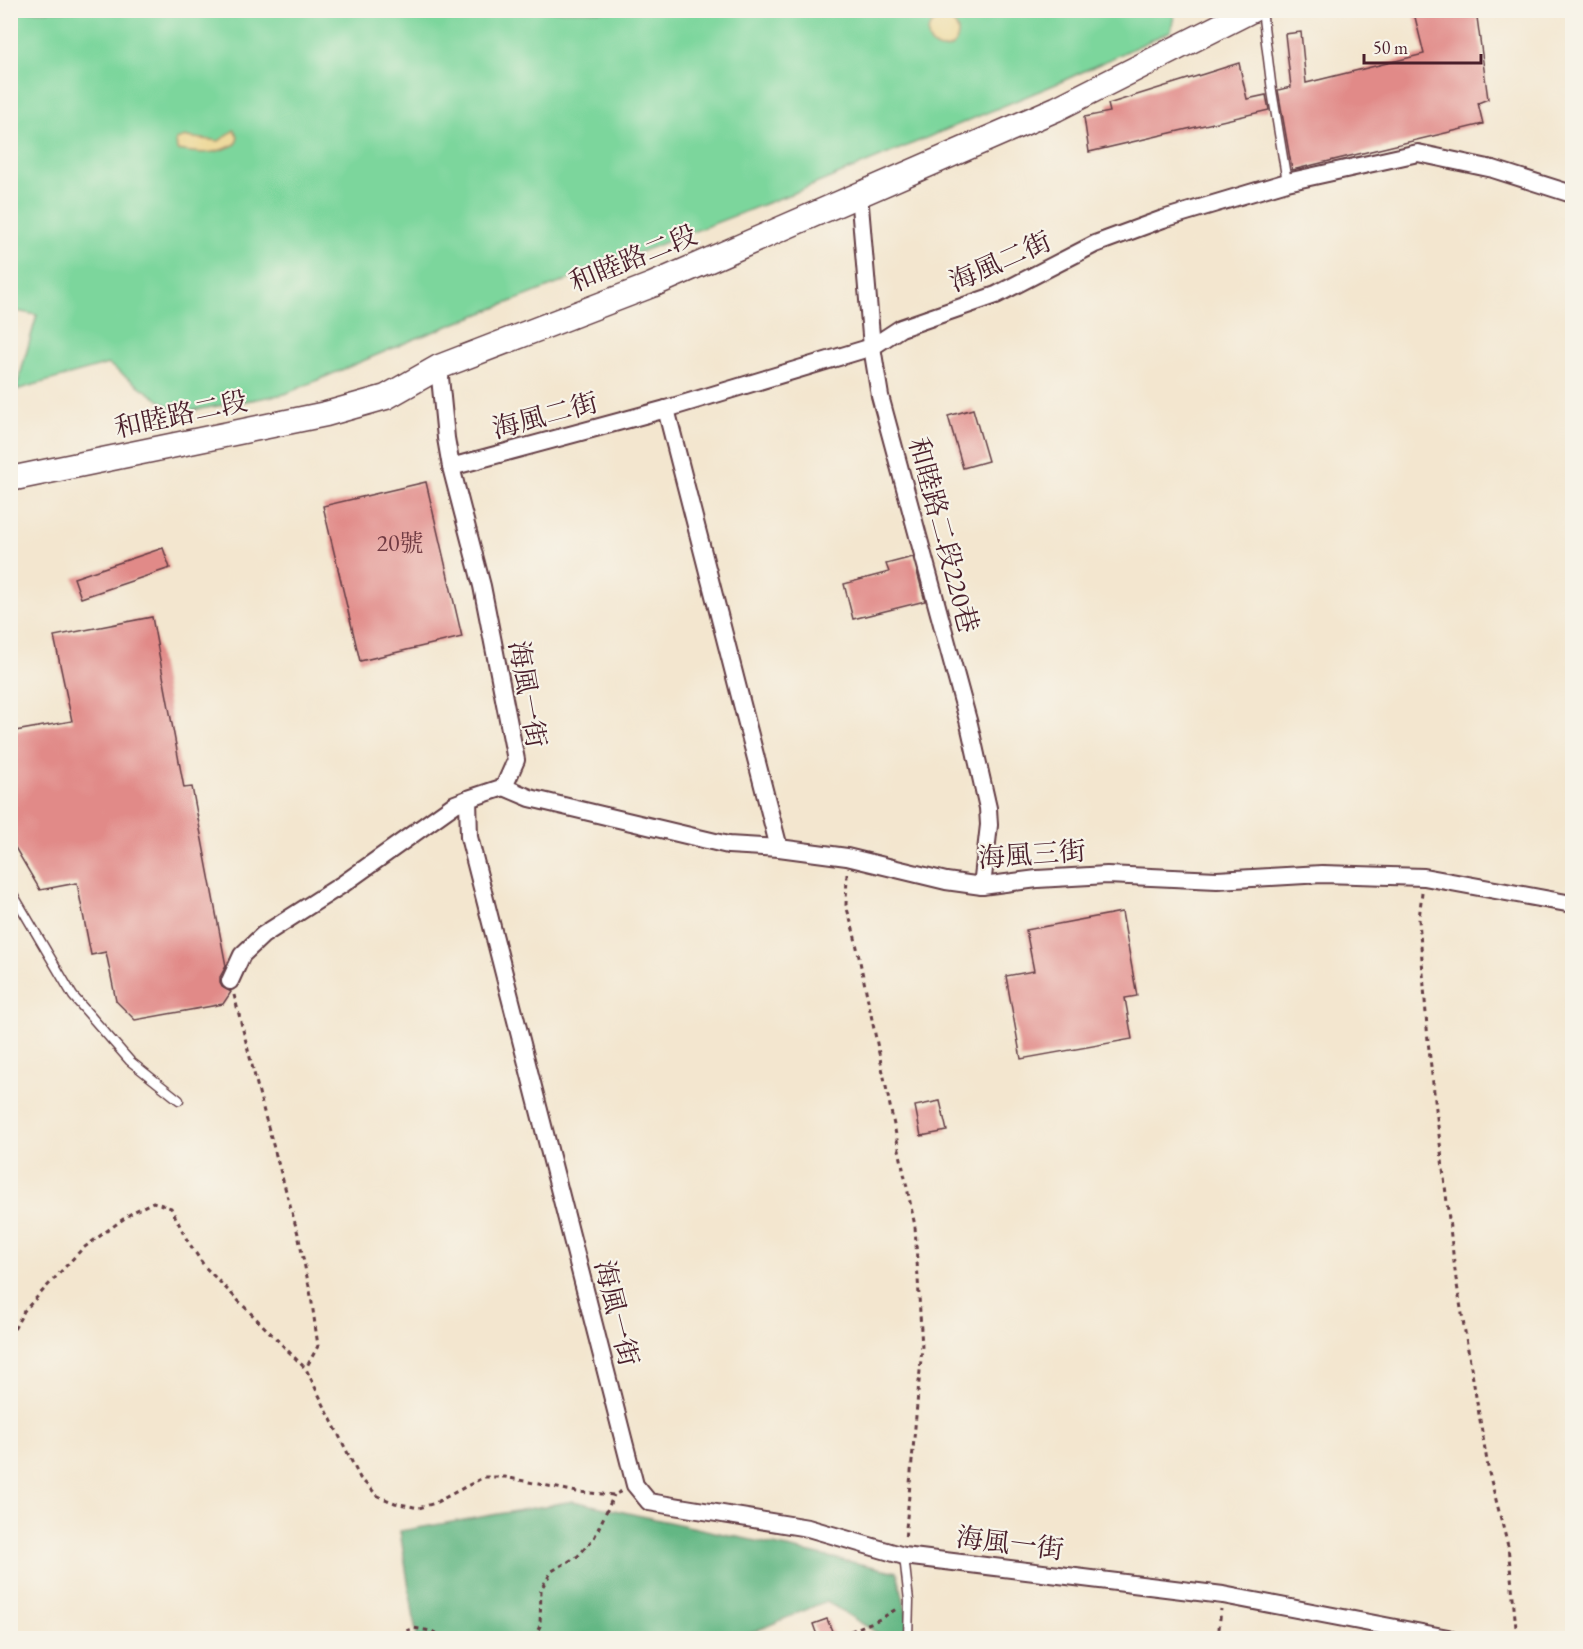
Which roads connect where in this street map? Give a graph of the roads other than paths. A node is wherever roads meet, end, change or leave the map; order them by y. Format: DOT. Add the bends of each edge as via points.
graph roads {
  1 [pos="1252,10"];
  2 [pos="1262,10"];
  3 [pos="1287,182"];
  4 [pos="859,194"];
  5 [pos="1572,194"];
  6 [pos="872,347"];
  7 [pos="439,367"];
  8 [pos="666,409"];
  9 [pos="451,467"];
  10 [pos="10,479"];
  11 [pos="504,787"];
  12 [pos="468,799"];
  13 [pos="779,848"];
  14 [pos="982,886"];
  15 [pos="10,889"];
  16 [pos="1572,904"];
  17 [pos="230,981"];
  18 [pos="179,1100"];
  19 [pos="904,1556"];
  20 [pos="908,1638"];
  21 [pos="1448,1638"];
  1 -- 4 [label="street, 和睦路二段" via="1056,109"];
  2 -- 3 [label="lane"];
  3 -- 5 [label="street, 海風二街" via="1418,153 1493,169"];
  3 -- 6 [label="street, 海風二街" via="1095,244 996,295 901,328"];
  4 -- 6 [label="street, 和睦路二段220巷"];
  4 -- 7 [label="street, 和睦路二段" via="652,285"];
  6 -- 8 [label="street, 海風二街"];
  6 -- 14 [label="street, 和睦路二段220巷" via="880,396 988,808 990,825"];
  7 -- 9 [label="street, 海風一街"];
  7 -- 10 [label="street, 和睦路二段" via="386,397 326,414"];
  8 -- 9 [label="street, 海風二街"];
  8 -- 13 [label="street"];
  9 -- 11 [label="street, 海風一街" via="482,586 516,760"];
  11 -- 12 [label="street"];
  11 -- 13 [label="street, 海風三街" via="530,798 728,845"];
  12 -- 17 [label="street" via="455,804 263,935 242,955"];
  12 -- 19 [label="street, 海風一街" via="470,837 635,1485 649,1502 808,1528"];
  13 -- 14 [label="street, 海風三街" via="847,857"];
  14 -- 16 [label="street, 海風三街" via="1107,875 1217,880 1322,874 1424,877"];
  15 -- 18 [label="lane" via="73,996 130,1060"];
  19 -- 20 [label="lane"];
  19 -- 21 [label="street, 海風一街" via="1223,1595"];
}
